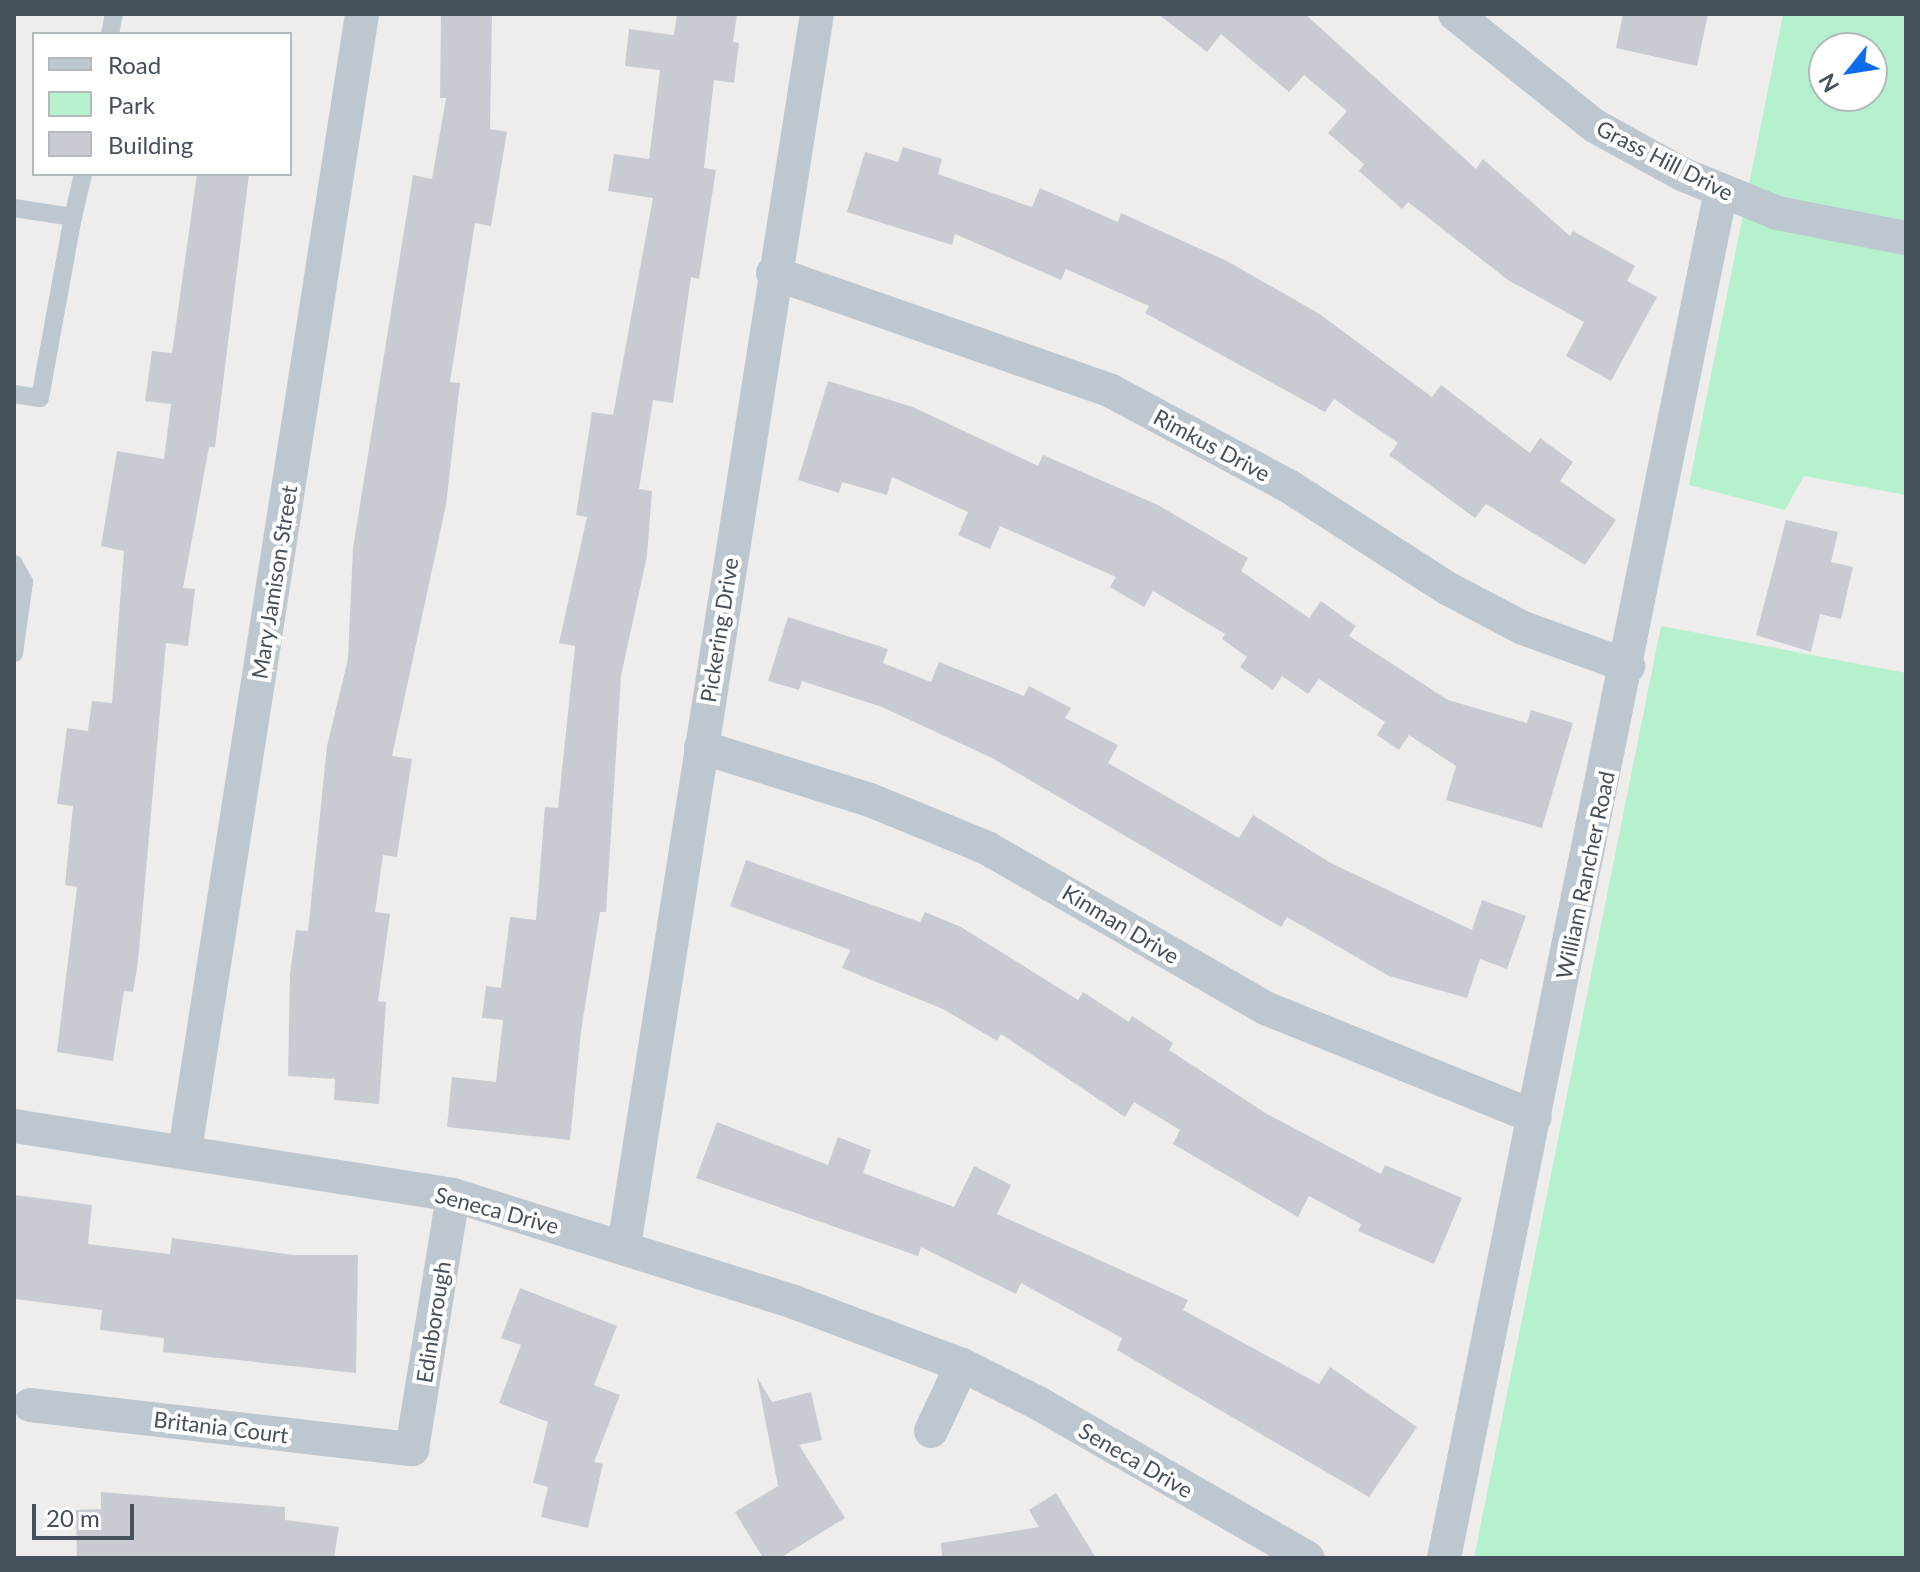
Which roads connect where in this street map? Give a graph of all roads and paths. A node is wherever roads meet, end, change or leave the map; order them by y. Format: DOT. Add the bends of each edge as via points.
graph roads {
  1 [pos="362,14"];
  2 [pos="817,14"];
  3 [pos="1455,14"];
  4 [pos="83,176"];
  5 [pos="1721,191"];
  6 [pos="14,208"];
  7 [pos="73,217"];
  8 [pos="1906,238"];
  9 [pos="773,273"];
  10 [pos="14,394"];
  11 [pos="14,564"];
  12 [pos="14,653"];
  13 [pos="1628,666"];
  14 [pos="701,747"];
  15 [pos="1535,1117"];
  16 [pos="14,1126"];
  17 [pos="185,1150"];
  18 [pos="453,1195"];
  19 [pos="624,1246"];
  20 [pos="962,1365"];
  21 [pos="30,1405"];
  22 [pos="931,1431"];
  23 [pos="412,1449"];
  24 [pos="1257,1546"];
  25 [pos="1308,1558"];
  26 [pos="1444,1558"];
  1 -- 17 [label="street, Mary Jamison Street"];
  2 -- 9 [label="street, Pickering Drive"];
  3 -- 5 [label="street, Grass Hill Drive" via="1595,126"];
  4 -- 7 [label="lane"];
  5 -- 8 [label="street, Grass Hill Drive" via="1777,213"];
  5 -- 13 [label="street, William Rancher Road"];
  6 -- 7 [label="lane"];
  7 -- 10 [label="lane" via="40,398"];
  9 -- 13 [label="street, Rimkus Drive" via="1111,391 1290,487 1447,588 1523,628"];
  9 -- 14 [label="street, Pickering Drive"];
  11 -- 12 [label="lane" via="24,582"];
  13 -- 15 [label="street, William Rancher Road"];
  14 -- 15 [label="street, Kinman Drive" via="870,800 987,848 1265,1008"];
  14 -- 19 [label="street, Pickering Drive"];
  15 -- 26 [label="street, William Rancher Road"];
  16 -- 17 [label="street, Seneca Drive"];
  17 -- 18 [label="street, Seneca Drive"];
  18 -- 19 [label="street, Seneca Drive"];
  18 -- 23 [label="street, Edinborough"];
  19 -- 20 [label="street, Seneca Drive"];
  20 -- 22 [label="street"];
  20 -- 24 [label="street, Seneca Drive"];
  21 -- 23 [label="street, Britania Court"];
  24 -- 25 [label="street, Seneca Drive"];
}
